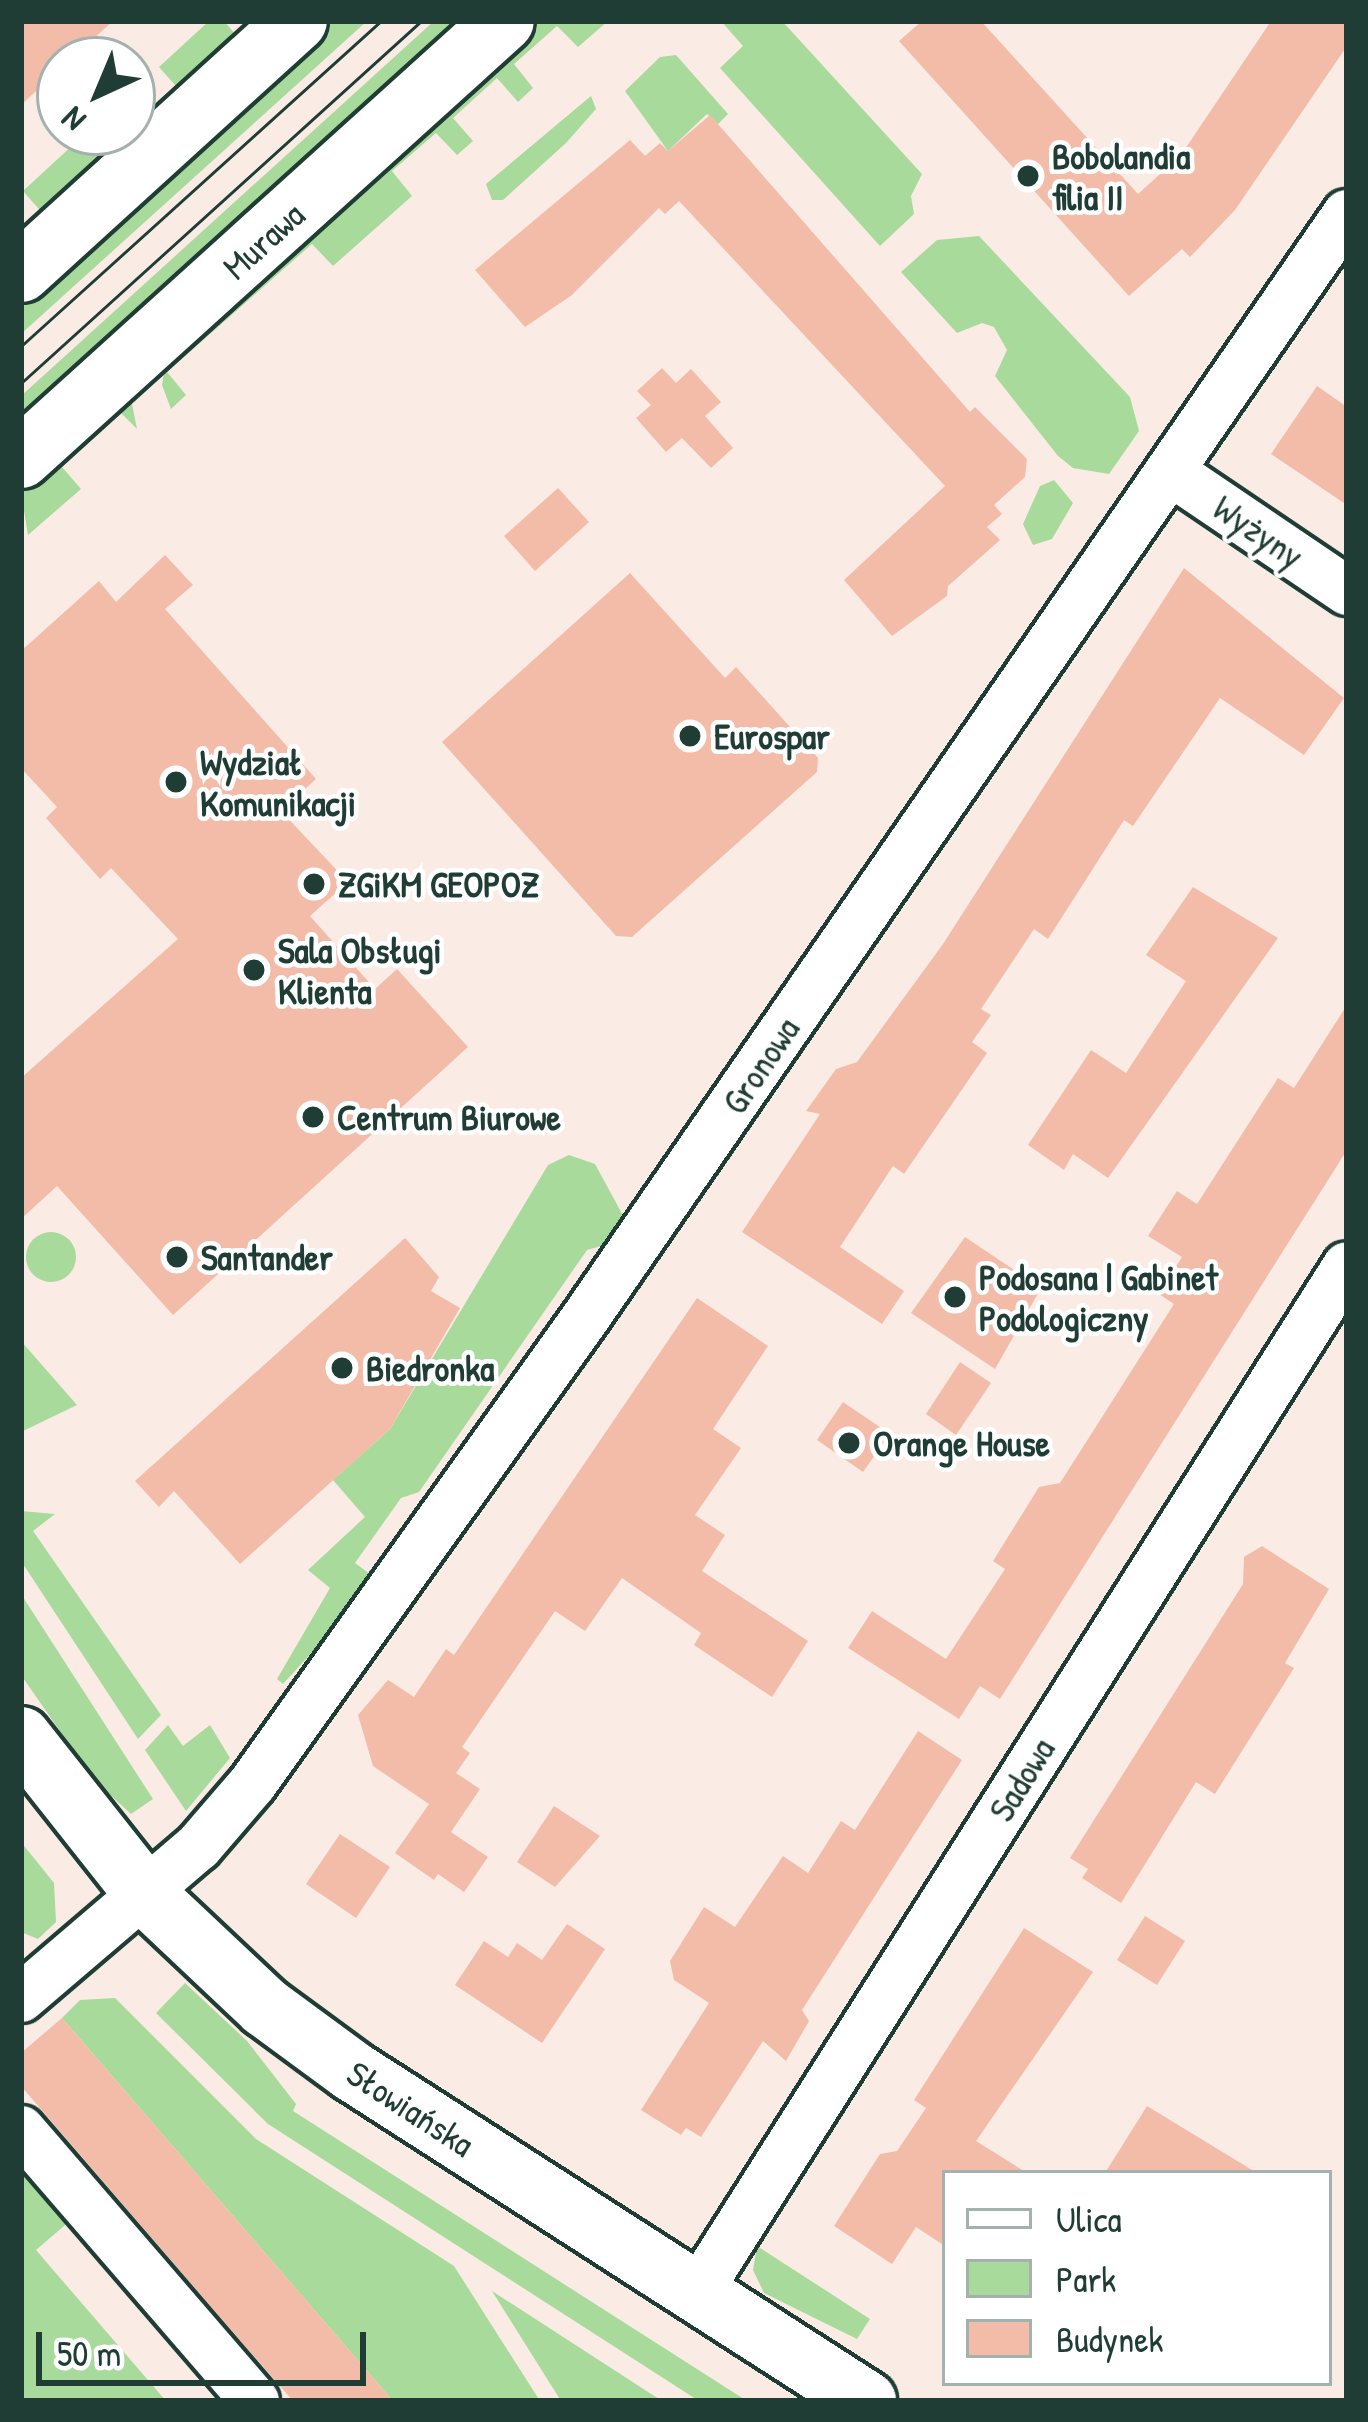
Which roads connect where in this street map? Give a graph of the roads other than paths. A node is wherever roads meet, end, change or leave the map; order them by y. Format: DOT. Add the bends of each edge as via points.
graph roads {
  1 [pos="297,21"];
  2 [pos="504,21"];
  3 [pos="1347,214"];
  4 [pos="21,272"];
  5 [pos="21,458"];
  6 [pos="1170,471"];
  7 [pos="1347,591"];
  8 [pos="1347,1266"];
  9 [pos="21,1737"];
  10 [pos="145,1894"];
  11 [pos="21,1998"];
  12 [pos="21,2129"];
  13 [pos="697,2293"];
  14 [pos="255,2401"];
  15 [pos="866,2401"];
  1 -- 4 [label="street"];
  2 -- 5 [label="street, Murawa"];
  3 -- 6 [label="street, Gronowa"];
  6 -- 7 [label="street, Wyżyny"];
  6 -- 10 [label="street, Gronowa" via="254,1783 223,1824"];
  8 -- 13 [label="street, Sadowa"];
  9 -- 10 [label="street, Słowiańska"];
  10 -- 11 [label="street, Gronowa"];
  10 -- 13 [label="street, Słowiańska" via="266,2006 352,2071"];
  12 -- 14 [label="street"];
  13 -- 15 [label="street, Słowiańska"];
}
